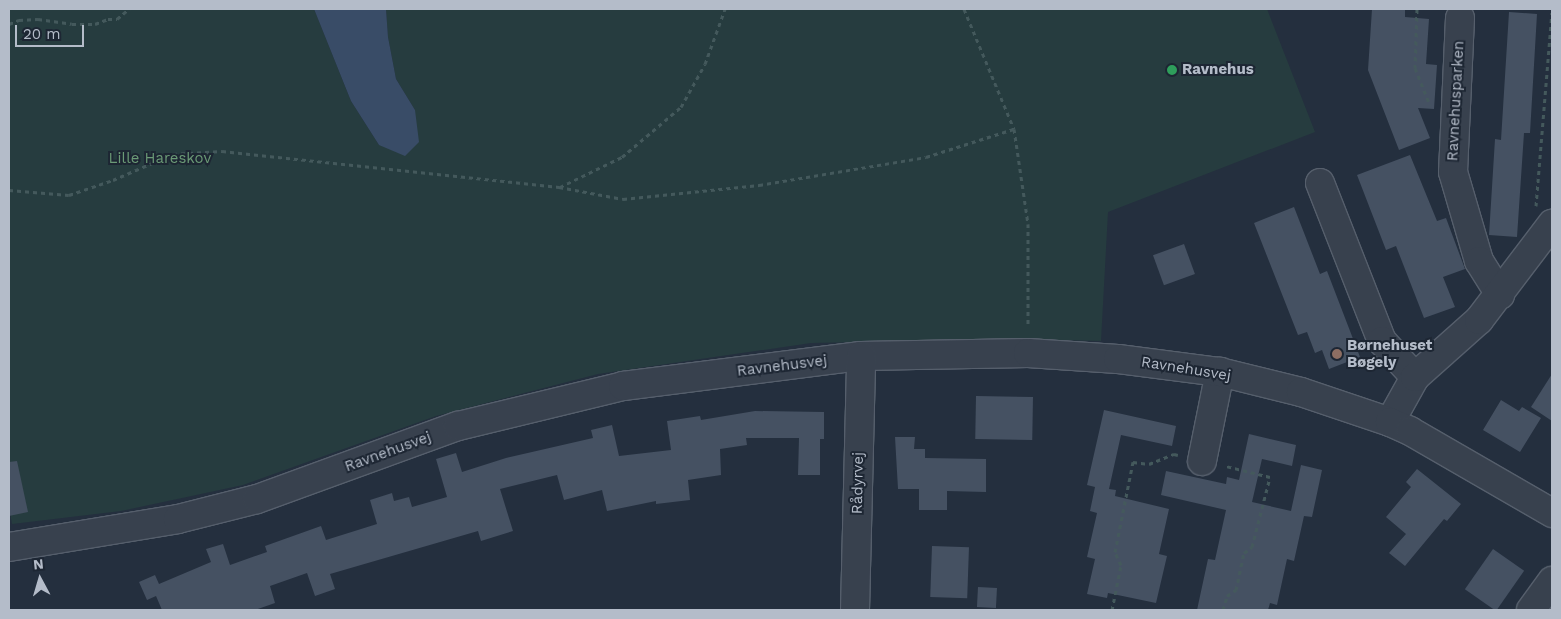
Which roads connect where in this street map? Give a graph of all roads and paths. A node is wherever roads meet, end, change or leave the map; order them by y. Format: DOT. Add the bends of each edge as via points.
graph roads {
  1 [pos="129,9"];
  2 [pos="725,9"];
  3 [pos="964,9"];
  4 [pos="1417,9"];
  5 [pos="1552,14"];
  6 [pos="1460,18"];
  7 [pos="9,24"];
  8 [pos="1550,56"];
  9 [pos="1014,129"];
  10 [pos="1455,133"];
  11 [pos="1320,182"];
  12 [pos="559,187"];
  13 [pos="9,190"];
  14 [pos="1548,230"];
  15 [pos="1500,295"];
  16 [pos="1028,353"];
  17 [pos="861,356"];
  18 [pos="1220,372"];
  19 [pos="1415,377"];
  20 [pos="1390,422"];
  21 [pos="1202,461"];
  22 [pos="1551,509"];
  23 [pos="9,547"];
  24 [pos="1552,581"];
  25 [pos="855,610"];
  26 [pos="1112,610"];
  27 [pos="1223,610"];
  28 [pos="1530,610"];
  1 -- 7 [label="path" via="117,18 95,24 38,19"];
  2 -- 12 [label="path" via="705,64 681,107 622,157"];
  3 -- 9 [label="path"];
  4 -- 10 [label="path" via="1415,68 1439,130"];
  5 -- 8 [label="path"];
  6 -- 10 [label="street, Ravnehusparken"];
  8 -- 14 [label="path" via="1534,226"];
  9 -- 12 [label="path" via="926,158 759,185 622,199"];
  9 -- 16 [label="path" via="1028,224"];
  10 -- 15 [label="street, Ravnehusparken" via="1453,172 1479,261"];
  11 -- 19 [label="street" via="1382,340"];
  12 -- 13 [label="path" via="222,151 173,154 69,195"];
  14 -- 15 [label="street"];
  15 -- 19 [label="street" via="1479,320"];
  16 -- 17 [label="street, Ravnehusvej"];
  16 -- 18 [label="street, Ravnehusvej" via="1118,359"];
  17 -- 23 [label="street, Ravnehusvej" via="623,386 458,426 257,499 178,519"];
  17 -- 25 [label="street, Rådyrvej"];
  18 -- 20 [label="street, Ravnehusvej" via="1301,392"];
  18 -- 21 [label="street"];
  19 -- 20 [label="street"];
  20 -- 22 [label="street, Ravnehusvej"];
  21 -- 26 [label="path" via="1174,454 1148,464 1133,462 1114,552 1121,565"];
  21 -- 27 [label="path" via="1270,478 1252,547 1244,553 1236,590 1226,596"];
  24 -- 28 [label="street"];
}
